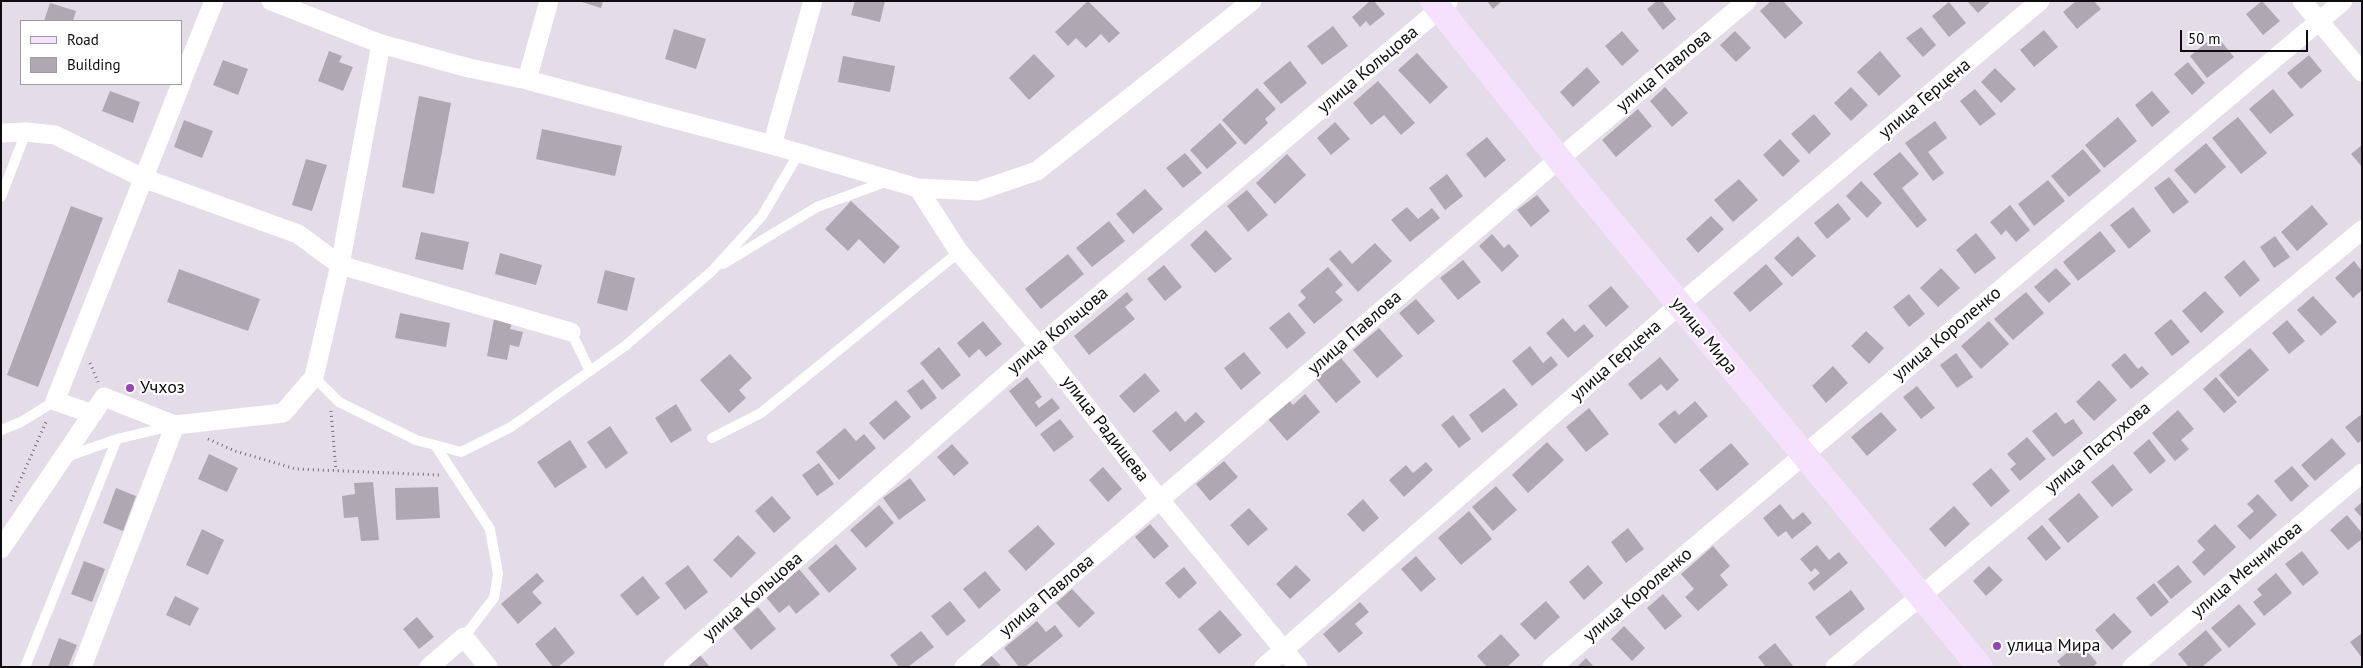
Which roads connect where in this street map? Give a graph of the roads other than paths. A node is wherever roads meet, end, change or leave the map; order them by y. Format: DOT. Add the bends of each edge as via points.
graph roads {
  1 [pos="214,1"];
  2 [pos="549,1"];
  3 [pos="813,1"];
  4 [pos="1252,1"];
  5 [pos="1747,1"];
  6 [pos="2040,1"];
  7 [pos="2302,1"];
  8 [pos="2343,1"];
  9 [pos="274,2"];
  10 [pos="1441,4"];
  11 [pos="2318,22"];
  12 [pos="381,44"];
  13 [pos="2362,72"];
  14 [pos="527,80"];
  15 [pos="182,81"];
  16 [pos="180,85"];
  17 [pos="26,132"];
  18 [pos="1,133"];
  19 [pos="772,145"];
  20 [pos="799,153"];
  21 [pos="1559,159"];
  22 [pos="143,178"];
  23 [pos="892,180"];
  24 [pos="918,188"];
  25 [pos="1,197"];
  26 [pos="2362,230"];
  27 [pos="959,252"];
  28 [pos="340,264"];
  29 [pos="712,271"];
  30 [pos="1679,305"];
  31 [pos="571,332"];
  32 [pos="1039,346"];
  33 [pos="590,371"];
  34 [pos="314,377"];
  35 [pos="55,401"];
  36 [pos="93,414"];
  37 [pos="175,425"];
  38 [pos="1,430"];
  39 [pos="712,438"];
  40 [pos="117,439"];
  41 [pos="434,445"];
  42 [pos="1802,455"];
  43 [pos="64,458"];
  44 [pos="2362,473"];
  45 [pos="1160,500"];
  46 [pos="1,549"];
  47 [pos="1921,595"];
  48 [pos="464,637"];
  49 [pos="1284,650"];
  50 [pos="26,667"];
  51 [pos="82,667"];
  52 [pos="429,667"];
  53 [pos="488,667"];
  54 [pos="673,667"];
  55 [pos="964,667"];
  56 [pos="1264,667"];
  57 [pos="1298,667"];
  58 [pos="1552,667"];
  59 [pos="1835,667"];
  60 [pos="1980,667"];
  61 [pos="2132,667"];
  1 -- 15 [label="street"];
  2 -- 14 [label="street"];
  3 -- 19 [label="street"];
  4 -- 24 [label="street" via="1037,171 978,191"];
  5 -- 21 [label="street, улица Павлова"];
  6 -- 30 [label="street, улица Герцена"];
  7 -- 11 [label="street"];
  8 -- 11 [label="street, улица Короленко"];
  9 -- 12 [label="street"];
  10 -- 21 [label="main road, улица Мира"];
  10 -- 32 [label="street, улица Кольцова"];
  11 -- 13 [label="street"];
  11 -- 42 [label="street, улица Короленко"];
  12 -- 14 [label="street"];
  12 -- 28 [label="street"];
  14 -- 19 [label="street"];
  16 -- 22 [label="street"];
  17 -- 18 [label="street"];
  17 -- 22 [label="street" via="55,135"];
  17 -- 25 [label="lane"];
  19 -- 20 [label="street"];
  20 -- 23 [label="street"];
  20 -- 29 [label="lane" via="762,216"];
  21 -- 30 [label="main road, улица Мира"];
  21 -- 45 [label="street, улица Павлова"];
  22 -- 28 [label="street" via="298,234"];
  22 -- 35 [label="street"];
  23 -- 24 [label="street"];
  23 -- 29 [label="lane" via="817,207"];
  24 -- 27 [label="street, улица Радищева"];
  26 -- 47 [label="street, улица Пастухова"];
  27 -- 32 [label="street, улица Радищева"];
  27 -- 39 [label="lane" via="761,413"];
  28 -- 31 [label="street"];
  28 -- 34 [label="street"];
  29 -- 33 [label="lane" via="625,346"];
  30 -- 42 [label="main road, улица Мира"];
  30 -- 49 [label="street, улица Герцена"];
  31 -- 33 [label="lane"];
  32 -- 45 [label="street, улица Радищева"];
  32 -- 54 [label="street, улица Кольцова"];
  33 -- 41 [label="lane" via="511,427 462,452"];
  34 -- 37 [label="street" via="283,413"];
  34 -- 41 [label="lane" via="339,402 416,440"];
  35 -- 36 [label="street"];
  35 -- 38 [label="lane"];
  36 -- 37 [label="street" via="104,397"];
  36 -- 43 [label="street"];
  37 -- 40 [label="lane"];
  37 -- 51 [label="street"];
  40 -- 43 [label="lane"];
  40 -- 50 [label="lane"];
  41 -- 48 [label="lane" via="490,529 498,574 494,598"];
  42 -- 47 [label="main road, улица Мира"];
  42 -- 58 [label="street, улица Короленко"];
  43 -- 46 [label="street"];
  44 -- 61 [label="street, улица Мечникова"];
  45 -- 49 [label="street, улица Радищева"];
  45 -- 55 [label="street, улица Павлова"];
  47 -- 59 [label="street, улица Пастухова"];
  47 -- 60 [label="main road, улица Мира"];
  48 -- 52 [label="street"];
  48 -- 53 [label="street"];
  49 -- 56 [label="street, улица Герцена"];
  49 -- 57 [label="street, улица Радищева"];
}
